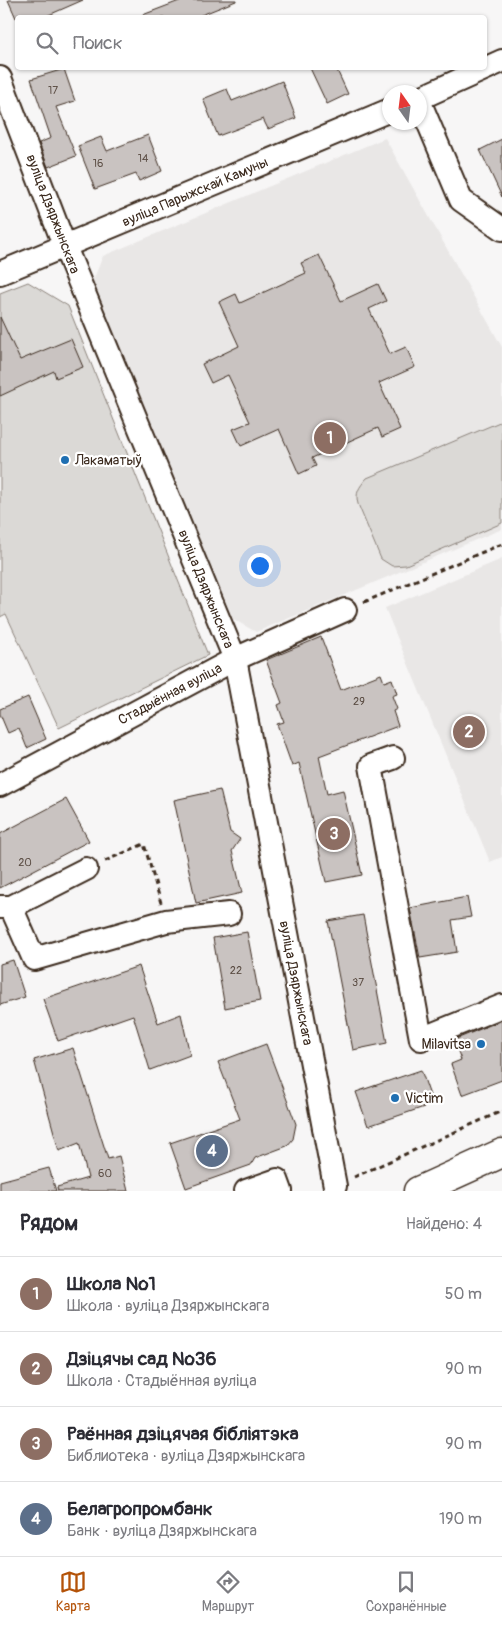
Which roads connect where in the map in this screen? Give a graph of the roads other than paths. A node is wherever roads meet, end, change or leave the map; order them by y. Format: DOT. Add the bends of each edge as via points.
graph roads {
  1 [pos="502,61"];
  2 [pos="487,68"];
  3 [pos="482,70"];
  4 [pos="0,78"];
  5 [pos="427,95"];
  6 [pos="382,113"];
  7 [pos="427,120"];
  8 [pos="502,229"];
  9 [pos="65,247"];
  10 [pos="0,273"];
  11 [pos="345,610"];
  12 [pos="235,659"];
  13 [pos="393,758"];
  14 [pos="0,785"];
  15 [pos="86,869"];
  16 [pos="6,907"];
  17 [pos="229,914"];
  18 [pos="502,1006"];
  19 [pos="502,1154"];
  20 [pos="335,1186"];
  21 [pos="246,1191"];
  22 [pos="280,1191"];
  23 [pos="418,1191"];
  1 -- 2 [label="street"];
  3 -- 5 [label="street"];
  4 -- 9 [label="street, вуліца Дзяржынскага"];
  6 -- 9 [label="street, вуліца Парыжскай Камуны"];
  7 -- 8 [label="street" via="461,200"];
  9 -- 10 [label="street, вуліца Парыжскай Камуны"];
  9 -- 12 [label="street, вуліца Дзяржынскага"];
  11 -- 12 [label="street, Стадыённая вуліца"];
  12 -- 14 [label="street, Стадыённая вуліца"];
  12 -- 20 [label="street, вуліца Дзяржынскага"];
  13 -- 18 [label="street" via="371,766 420,1039"];
  15 -- 16 [label="street"];
  16 -- 17 [label="street" via="34,959 166,921"];
  19 -- 23 [label="main road"];
  21 -- 22 [label="street" via="276,1180"];
}
